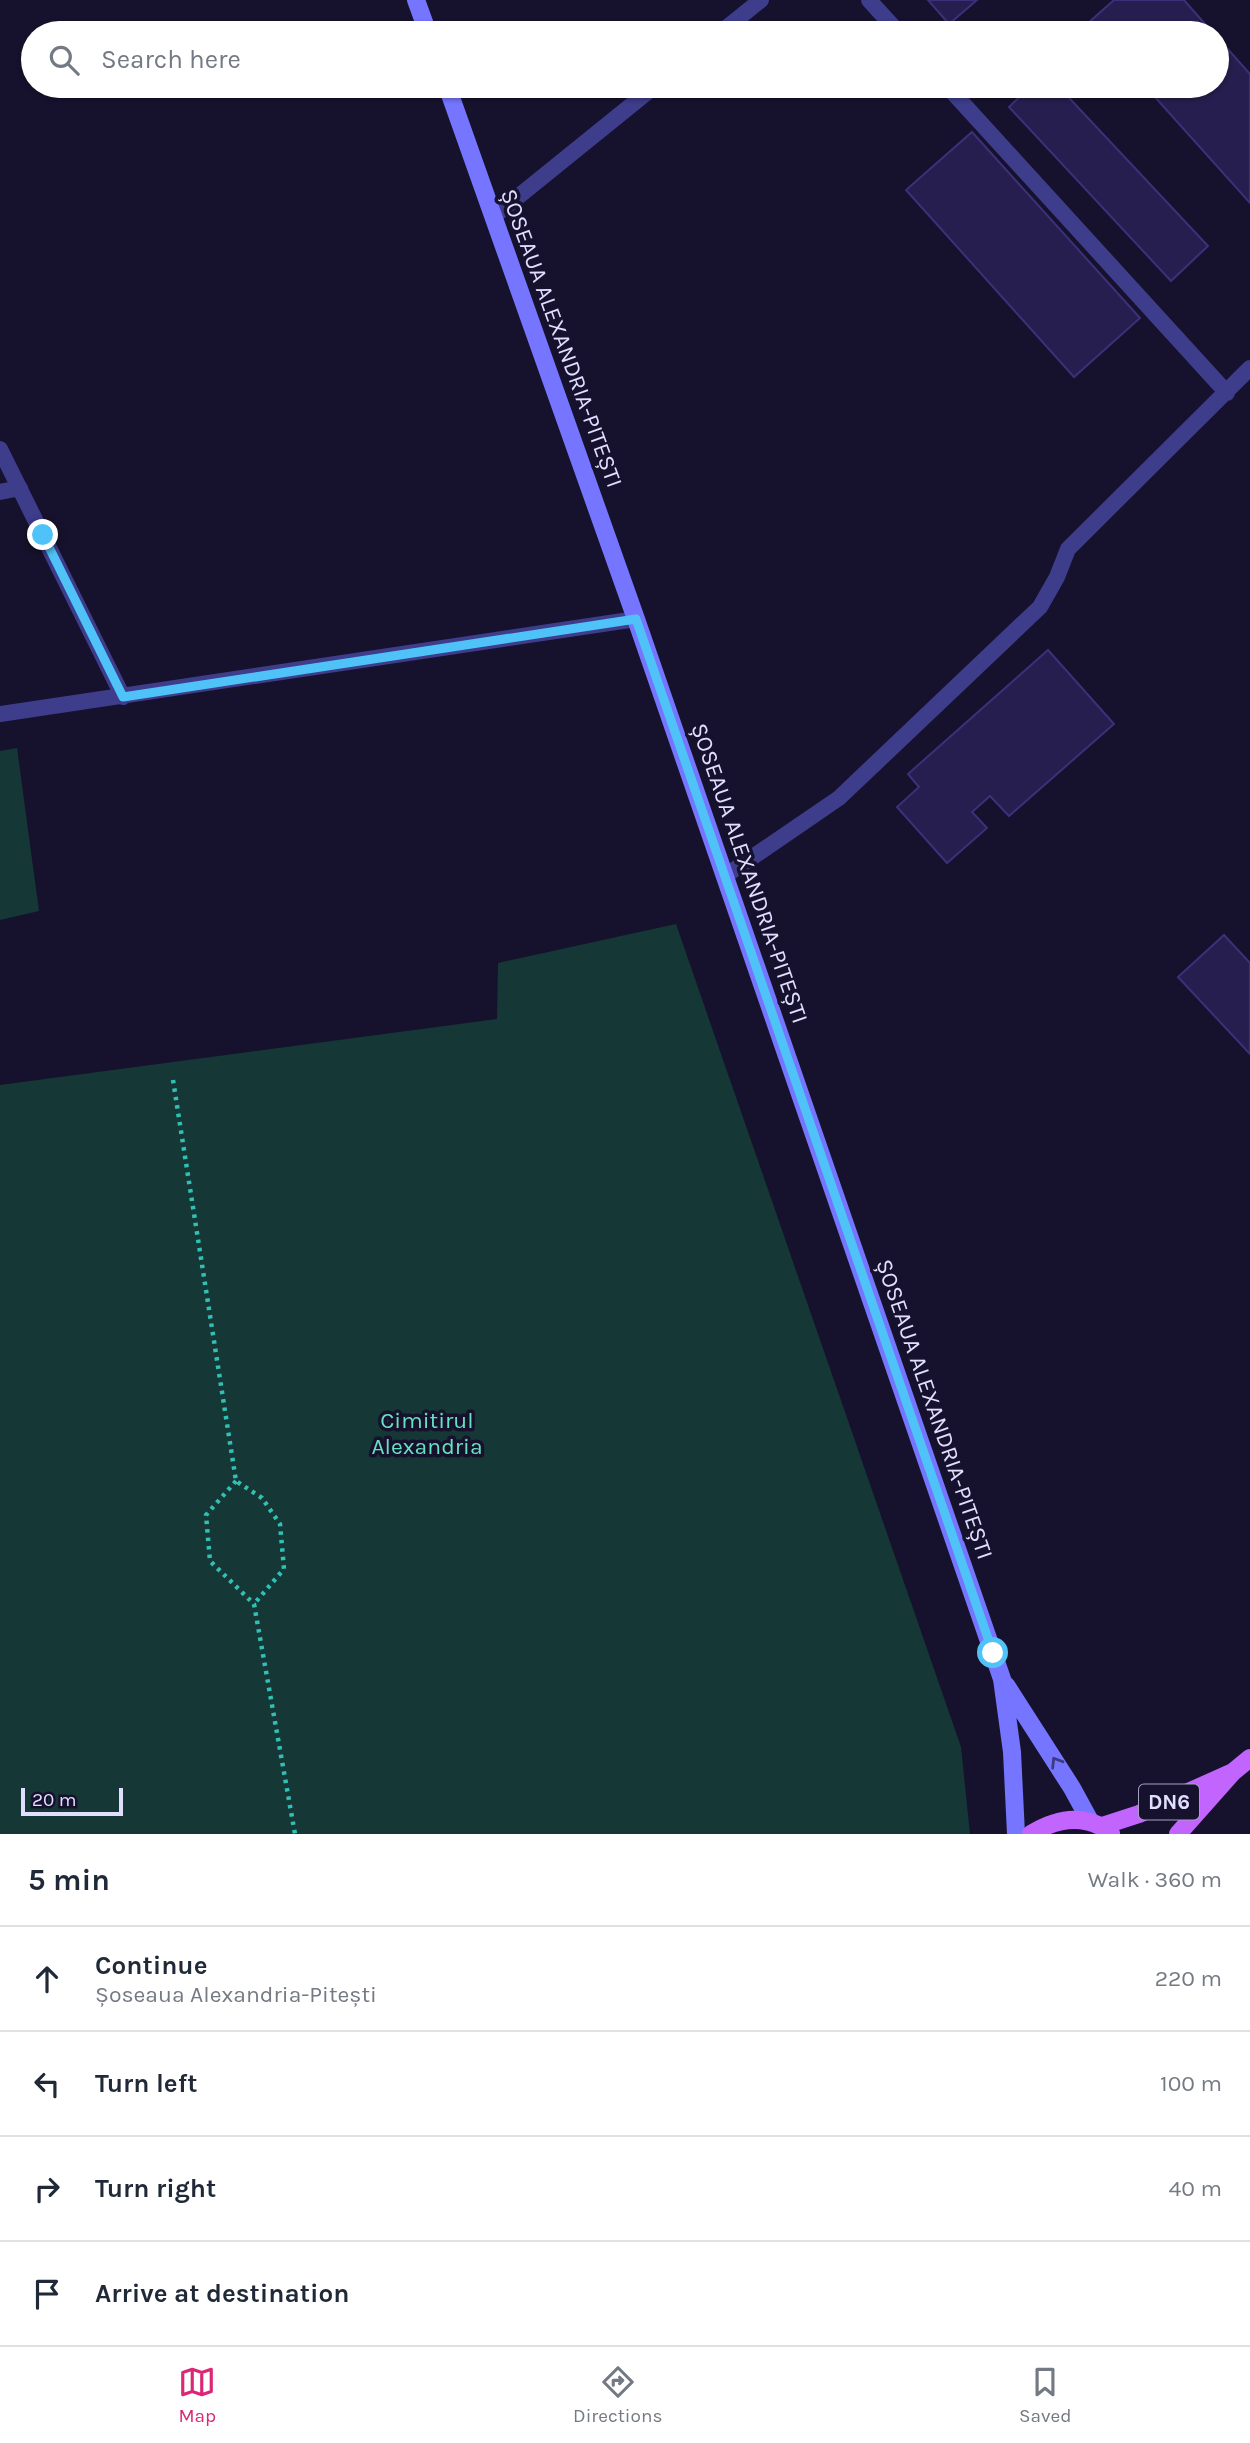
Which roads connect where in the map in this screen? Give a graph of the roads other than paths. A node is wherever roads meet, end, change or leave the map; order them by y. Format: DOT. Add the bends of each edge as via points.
graph roads {
  1 [pos="416,0"];
  2 [pos="761,0"];
  3 [pos="869,0"];
  4 [pos="424,21"];
  5 [pos="735,21"];
  6 [pos="888,21"];
  7 [pos="451,98"];
  8 [pos="640,98"];
  9 [pos="958,98"];
  10 [pos="493,217"];
  11 [pos="1250,368"];
  12 [pos="1227,393"];
  13 [pos="0,449"];
  14 [pos="20,488"];
  15 [pos="0,492"];
  16 [pos="636,619"];
  17 [pos="123,697"];
  18 [pos="0,714"];
  19 [pos="725,876"];
  20 [pos="1002,1679"];
  21 [pos="1250,1758"];
  22 [pos="1233,1772"];
  23 [pos="1102,1827"];
  24 [pos="1016,1834"];
  25 [pos="1031,1834"];
  26 [pos="1178,1834"];
  1 -- 4 [label="main road"];
  2 -- 5 [label="lane"];
  3 -- 6 [label="lane"];
  7 -- 10 [label="main road, ȘOSEAUA ALEXANDRIA-PITEȘTI"];
  8 -- 10 [label="lane"];
  9 -- 12 [label="lane"];
  10 -- 16 [label="main road, ȘOSEAUA ALEXANDRIA-PITEȘTI"];
  11 -- 12 [label="lane"];
  12 -- 19 [label="lane" via="1068,549 1040,607 839,798"];
  13 -- 14 [label="lane"];
  14 -- 15 [label="lane"];
  14 -- 17 [label="lane"];
  16 -- 17 [label="lane"];
  16 -- 19 [label="main road, ȘOSEAUA ALEXANDRIA-PITEȘTI"];
  17 -- 18 [label="lane"];
  19 -- 20 [label="main road, ȘOSEAUA ALEXANDRIA-PITEȘTI"];
  23 -- 20 [label="main road, ȘOSEAUA ALEXANDRIA-PITEȘTI, one-way"];
  20 -- 24 [label="main road, ȘOSEAUA ALEXANDRIA-PITEȘTI"];
  21 -- 22 [label="main road, DN6"];
  22 -- 23 [label="main road, DN6"];
  22 -- 26 [label="main road, DN6"];
  23 -- 25 [label="main road, DN6" via="1069,1819 1048,1823"];
}
